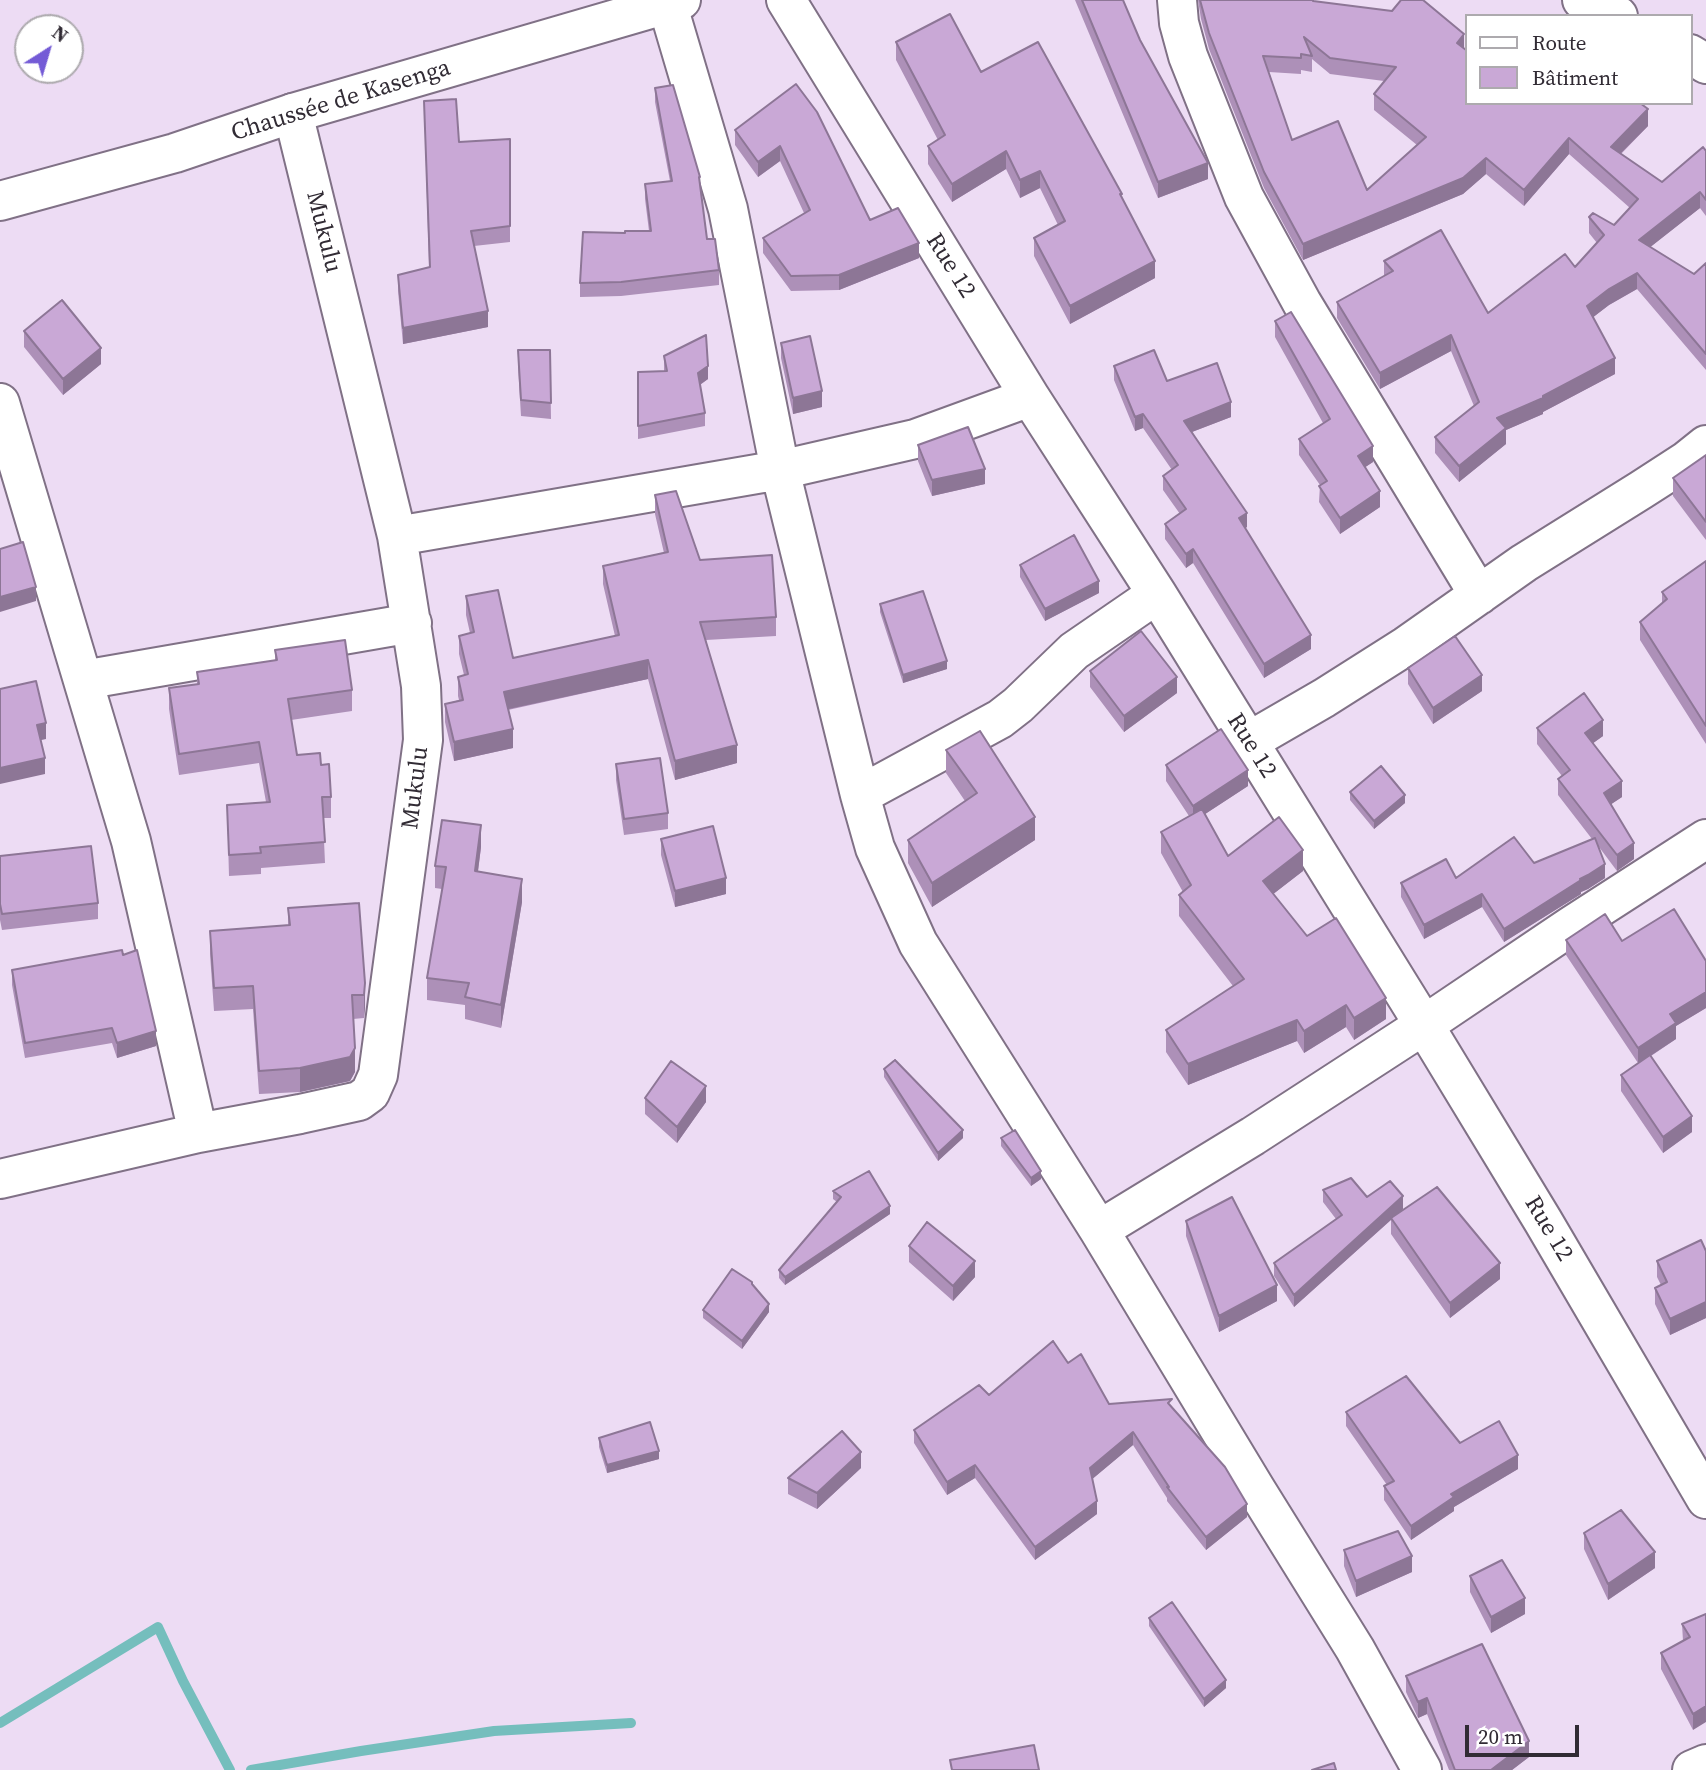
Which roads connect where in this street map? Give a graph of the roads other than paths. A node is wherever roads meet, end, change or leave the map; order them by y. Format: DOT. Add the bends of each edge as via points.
graph roads {
  1 [pos="786,0"];
  2 [pos="1177,0"];
  3 [pos="1582,0"];
  4 [pos="674,2"];
  5 [pos="1614,14"];
  6 [pos="293,113"];
  7 [pos="0,201"];
  8 [pos="1030,397"];
  9 [pos="0,403"];
  10 [pos="1706,445"];
  11 [pos="780,470"];
  12 [pos="397,536"];
  13 [pos="1157,594"];
  14 [pos="1479,595"];
  15 [pos="412,623"];
  16 [pos="83,680"];
  17 [pos="1248,741"];
  18 [pos="860,795"];
  19 [pos="1706,839"];
  20 [pos="1424,1025"];
  21 [pos="198,1133"];
  22 [pos="0,1179"];
  23 [pos="1099,1230"];
  24 [pos="1706,1499"];
  25 [pos="1706,1763"];
  26 [pos="1422,1770"];
  27 [pos="1692,1770"];
  1 -- 8 [label="street, Rue 12"];
  2 -- 14 [label="street" via="1188,56 1244,197 1302,303"];
  3 -- 5 [label="street"];
  4 -- 6 [label="street, Chaussée de Kasenga"];
  4 -- 11 [label="street" via="728,209"];
  6 -- 7 [label="street, Chaussée de Kasenga" via="176,153"];
  6 -- 12 [label="street, Mukulu"];
  8 -- 11 [label="street" via="915,439"];
  8 -- 13 [label="street, Rue 12"];
  9 -- 16 [label="street"];
  10 -- 14 [label="street"];
  11 -- 12 [label="street"];
  11 -- 18 [label="street"];
  12 -- 15 [label="street, Mukulu"];
  13 -- 17 [label="street, Rue 12"];
  13 -- 18 [label="street" via="1074,651 1000,719"];
  14 -- 17 [label="street" via="1406,646"];
  15 -- 16 [label="street"];
  15 -- 21 [label="street, Mukulu" via="423,740 374,1085 359,1101"];
  16 -- 21 [label="street" via="131,841"];
  17 -- 20 [label="street, Rue 12"];
  18 -- 23 [label="street" via="876,848 918,943"];
  19 -- 20 [label="street"];
  20 -- 23 [label="street"];
  20 -- 24 [label="street, Rue 12"];
  21 -- 22 [label="street, Mukulu"];
  23 -- 26 [label="street" via="1355,1649"];
  25 -- 27 [label="street"];
}
